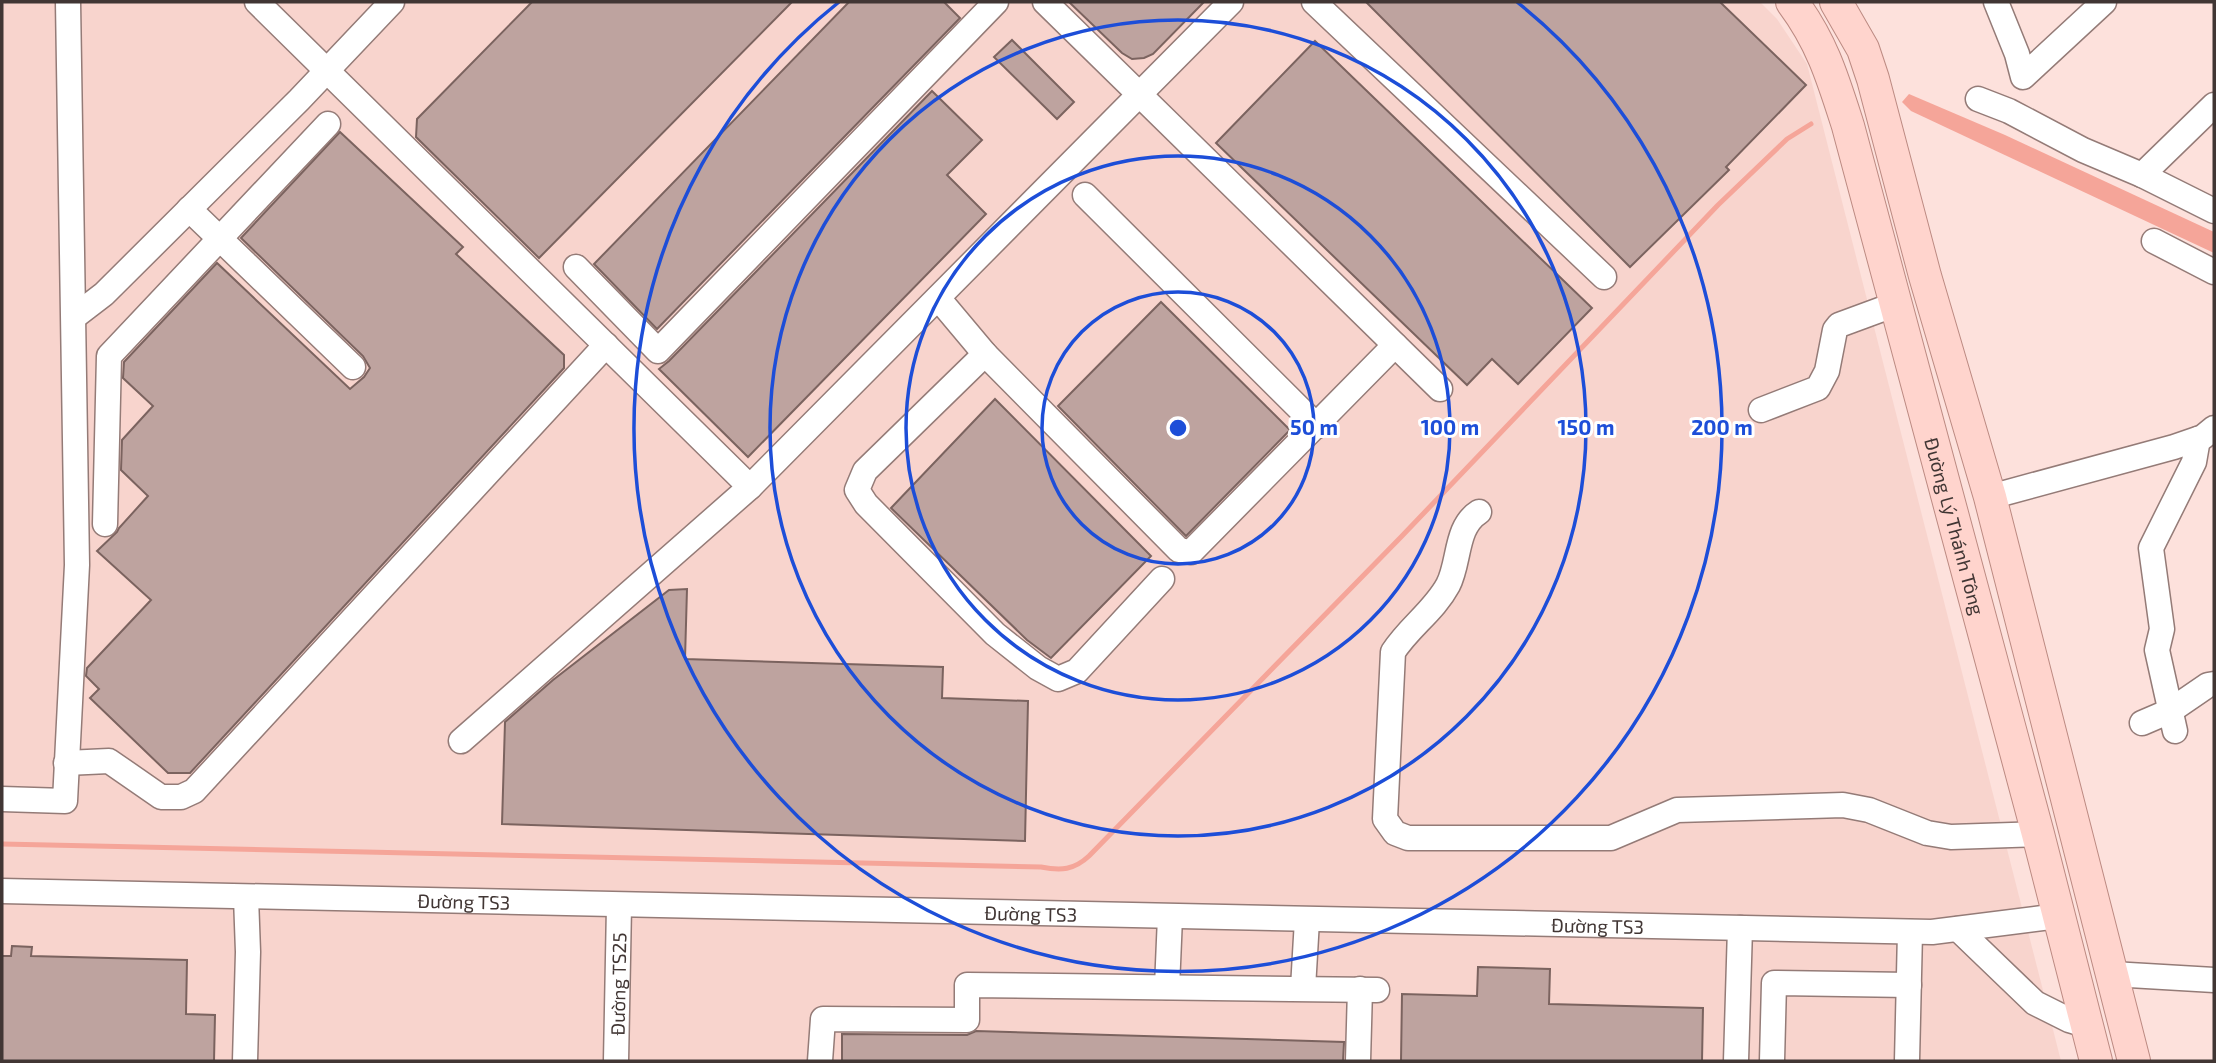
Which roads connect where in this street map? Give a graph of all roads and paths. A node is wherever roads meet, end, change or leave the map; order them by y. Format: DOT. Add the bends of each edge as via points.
graph roads {
  1 [pos="68,2"];
  2 [pos="257,2"];
  3 [pos="392,2"];
  4 [pos="996,2"];
  5 [pos="1045,2"];
  6 [pos="1231,2"];
  7 [pos="1314,2"];
  8 [pos="1793,2"];
  9 [pos="1836,2"];
  10 [pos="1996,2"];
  11 [pos="2104,2"];
  12 [pos="327,70"];
  13 [pos="2022,77"];
  14 [pos="1140,94"];
  15 [pos="1978,99"];
  16 [pos="2214,106"];
  17 [pos="2009,111"];
  18 [pos="328,124"];
  19 [pos="2142,175"];
  20 [pos="1085,195"];
  21 [pos="189,209"];
  22 [pos="2214,211"];
  23 [pos="219,238"];
  24 [pos="2154,241"];
  25 [pos="576,267"];
  26 [pos="2214,272"];
  27 [pos="1925,276"];
  28 [pos="1604,277"];
  29 [pos="1894,295"];
  30 [pos="937,298"];
  31 [pos="74,317"];
  32 [pos="606,345"];
  33 [pos="1395,345"];
  34 [pos="985,354"];
  35 [pos="353,367"];
  36 [pos="1440,389"];
  37 [pos="1761,410"];
  38 [pos="1317,426"];
  39 [pos="2205,449"];
  40 [pos="750,487"];
  41 [pos="1990,497"];
  42 [pos="1479,512"];
  43 [pos="105,524"];
  44 [pos="1162,579"];
  45 [pos="2214,684"];
  46 [pos="2173,721"];
  47 [pos="2142,723"];
  48 [pos="461,741"];
  49 [pos="66,763"];
  50 [pos="2,799"];
  51 [pos="2038,834"];
  52 [pos="2,891"];
  53 [pos="246,897"];
  54 [pos="619,906"];
  55 [pos="2095,908"];
  56 [pos="2058,916"];
  57 [pos="1170,917"];
  58 [pos="1307,920"];
  59 [pos="1740,928"];
  60 [pos="1958,929"];
  61 [pos="1910,932"];
  62 [pos="2112,975"];
  63 [pos="2214,980"];
  64 [pos="1909,985"];
  65 [pos="1167,987"];
  66 [pos="1303,988"];
  67 [pos="2086,1025"];
  68 [pos="2134,1060"];
  69 [pos="245,1061"];
  70 [pos="616,1061"];
  71 [pos="820,1061"];
  72 [pos="1358,1061"];
  73 [pos="1736,1061"];
  74 [pos="1772,1061"];
  75 [pos="1907,1061"];
  76 [pos="2095,1061"];
  1 -- 31 [label="street"];
  2 -- 12 [label="street"];
  3 -- 12 [label="street"];
  4 -- 25 [label="street" via="658,351"];
  5 -- 14 [label="street"];
  6 -- 14 [label="street"];
  7 -- 28 [label="street"];
  8 -- 29 [label="main road, Đường Lý Thánh Tông" via="1825,57"];
  9 -- 27 [label="main road, Đường Lý Thánh Tông" via="1863,48"];
  10 -- 13 [label="street"];
  11 -- 13 [label="street"];
  12 -- 21 [label="street"];
  12 -- 32 [label="street"];
  13 -- 17 [label="street"];
  14 -- 30 [label="street"];
  14 -- 33 [label="street"];
  15 -- 17 [label="street"];
  16 -- 19 [label="street"];
  17 -- 19 [label="street"];
  18 -- 23 [label="street"];
  19 -- 22 [label="street"];
  20 -- 38 [label="street"];
  21 -- 23 [label="street"];
  21 -- 31 [label="street" via="104,294"];
  23 -- 35 [label="street"];
  23 -- 43 [label="street" via="109,356"];
  24 -- 26 [label="street"];
  27 -- 29 [label="main road"];
  27 -- 41 [label="main road, Đường Lý Thánh Tông"];
  29 -- 37 [label="street" via="1839,325 1818,388"];
  29 -- 51 [label="main road, Đường Lý Thánh Tông"];
  30 -- 34 [label="street"];
  30 -- 40 [label="street"];
  31 -- 49 [label="street" via="77,565"];
  32 -- 40 [label="street"];
  32 -- 49 [label="street" via="194,791 181,797 161,797 109,761"];
  33 -- 36 [label="street"];
  33 -- 38 [label="street"];
  34 -- 38 [label="street" via="1179,551 1191,552"];
  34 -- 44 [label="street" via="865,471 857,490 866,504 995,634 1058,679 1077,671"];
  39 -- 41 [label="street" via="2174,447"];
  39 -- 46 [label="street" via="2151,548 2162,629 2158,650"];
  40 -- 48 [label="street"];
  41 -- 55 [label="main road, Đường Lý Thánh Tông"];
  42 -- 51 [label="street" via="1464,527 1449,583 1393,652 1385,819 1395,834 1408,838 1611,838 1677,810 1843,805 1951,836"];
  45 -- 46 [label="street"];
  46 -- 47 [label="street"];
  49 -- 50 [label="street" via="65,801"];
  51 -- 56 [label="main road, Đường Lý Thánh Tông"];
  52 -- 53 [label="street, Đường TS3"];
  53 -- 54 [label="street, Đường TS3"];
  53 -- 69 [label="street"];
  54 -- 57 [label="street, Đường TS3"];
  54 -- 70 [label="street, Đường TS25"];
  55 -- 56 [label="main road"];
  55 -- 62 [label="main road, Đường Lý Thánh Tông"];
  56 -- 60 [label="street, Đường TS3"];
  56 -- 67 [label="main road, Đường Lý Thánh Tông"];
  57 -- 58 [label="street, Đường TS3"];
  57 -- 65 [label="street"];
  58 -- 59 [label="street, Đường TS3"];
  58 -- 66 [label="street"];
  59 -- 61 [label="street, Đường TS3"];
  59 -- 73 [label="street"];
  60 -- 61 [label="street, Đường TS3"];
  60 -- 67 [label="street" via="2035,1003"];
  61 -- 64 [label="street"];
  62 -- 63 [label="street"];
  62 -- 68 [label="main road, Đường Lý Thánh Tông"];
  64 -- 74 [label="street" via="1774,983"];
  64 -- 75 [label="street"];
  65 -- 66 [label="street"];
  65 -- 71 [label="street" via="967,985 967,1020 823,1019"];
  66 -- 72 [label="street" via="1368,989"];
  67 -- 76 [label="main road, Đường Lý Thánh Tông"];
}
